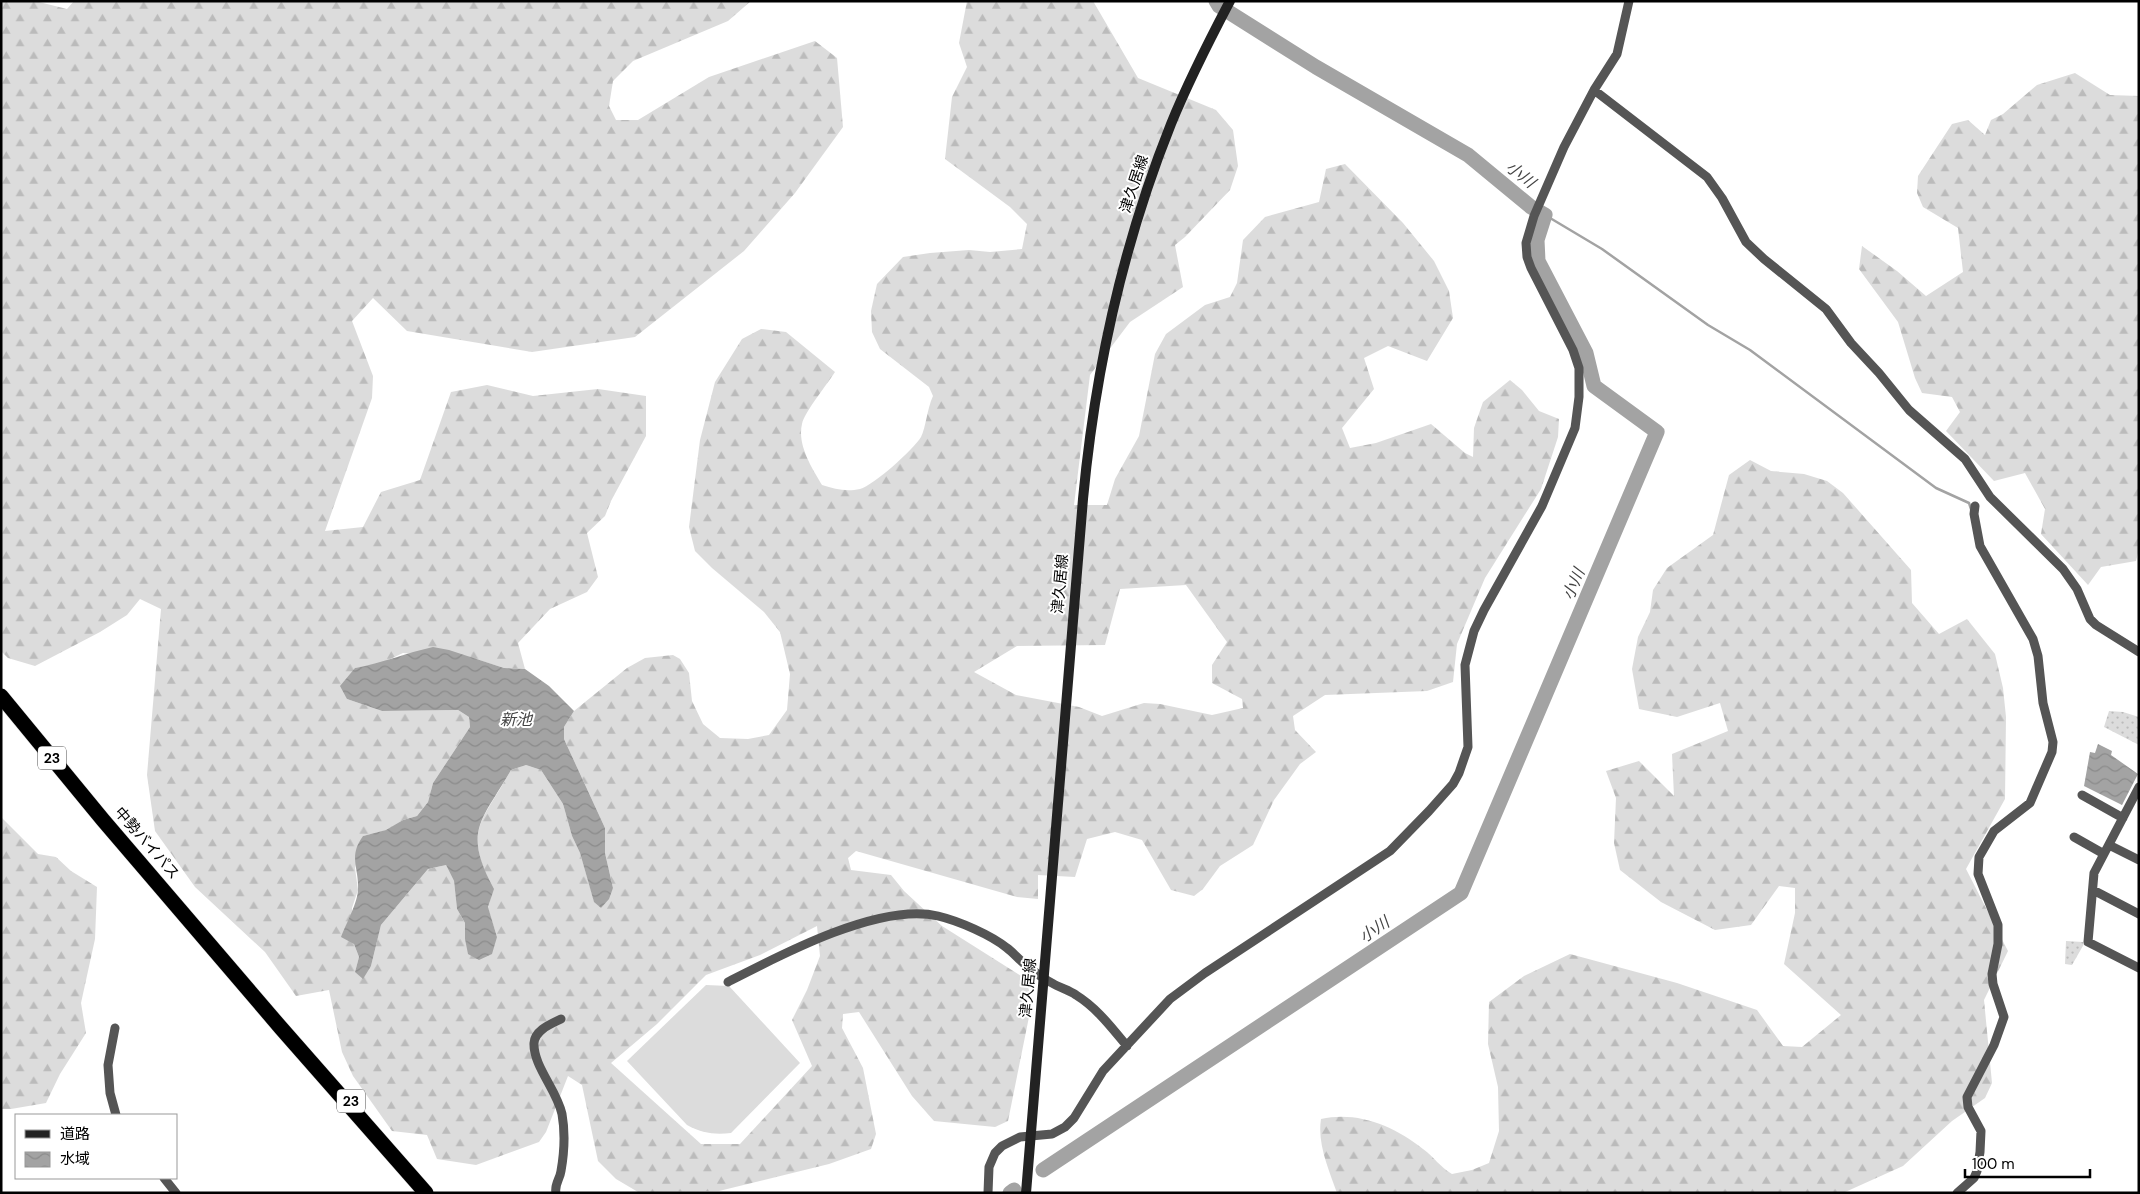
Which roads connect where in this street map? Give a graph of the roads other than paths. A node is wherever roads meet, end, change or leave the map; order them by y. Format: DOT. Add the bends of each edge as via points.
graph roads {
  1 [pos="1230,1"];
  2 [pos="1629,1"];
  3 [pos="1594,90"];
  4 [pos="1975,506"];
  5 [pos="2139,652"];
  6 [pos="1,696"];
  7 [pos="2139,787"];
  8 [pos="2082,795"];
  9 [pos="2135,805"];
  10 [pos="2123,818"];
  11 [pos="2074,837"];
  12 [pos="2109,844"];
  13 [pos="2104,854"];
  14 [pos="2139,860"];
  15 [pos="2093,890"];
  16 [pos="2139,914"];
  17 [pos="2139,968"];
  18 [pos="1044,978"];
  19 [pos="728,982"];
  20 [pos="268,1011"];
  21 [pos="561,1019"];
  22 [pos="115,1028"];
  23 [pos="1127,1046"];
  24 [pos="116,1114"];
  25 [pos="1029,1135"];
  26 [pos="165,1179"];
  27 [pos="176,1193"];
  28 [pos="426,1193"];
  29 [pos="431,1193"];
  30 [pos="556,1193"];
  31 [pos="988,1193"];
  32 [pos="1026,1193"];
  33 [pos="1957,1193"];
  1 -- 18 [label="main road, 津久居線" via="1178,108 1156,164 1120,280 1104,348 1088,448"];
  2 -- 3 [label="street" via="1617,54"];
  3 -- 5 [label="street" via="1707,176 1746,242 1826,309 1909,410 1965,459 1990,497 2063,569 2090,619"];
  3 -- 23 [label="street" via="1564,147 1526,243 1527,257 1579,368 1574,428 1542,506 1474,631 1466,665 1468,747 1459,773 1453,784 1390,852 1205,973 1170,999"];
  4 -- 33 [label="street" via="1980,546 2033,639 2052,742 2050,760 2030,803 1994,832 1979,857 1980,881 1998,925 1992,974 2004,1016 1994,1045 1967,1096 1968,1107 1981,1131 1980,1152 1978,1171"];
  6 -- 20 [label="highway, 中勢バイパス / 23"];
  7 -- 9 [label="street"];
  8 -- 10 [label="street"];
  9 -- 10 [label="street"];
  10 -- 12 [label="street"];
  11 -- 13 [label="street"];
  12 -- 13 [label="street"];
  12 -- 14 [label="street"];
  13 -- 15 [label="street" via="2094,873"];
  15 -- 16 [label="street"];
  15 -- 17 [label="street" via="2088,942"];
  18 -- 19 [label="street" via="1007,948 974,930 940,916 920,913 867,922 792,949"];
  18 -- 23 [label="street" via="1075,994 1099,1012"];
  18 -- 25 [label="main road, 津久居線"];
  20 -- 28 [label="highway, 中勢バイパス / 23"];
  20 -- 29 [label="highway, 中勢バイパス / 23" via="290,1031"];
  21 -- 30 [label="street" via="547,1025 534,1043 536,1058 554,1090 562,1114 561,1172"];
  22 -- 24 [label="street" via="108,1064"];
  23 -- 25 [label="street" via="1103,1071 1065,1128 1052,1134"];
  25 -- 31 [label="street" via="1002,1146 995,1153 989,1167"];
  25 -- 32 [label="main road, 津久居線"];
  26 -- 27 [label="street"];
}
